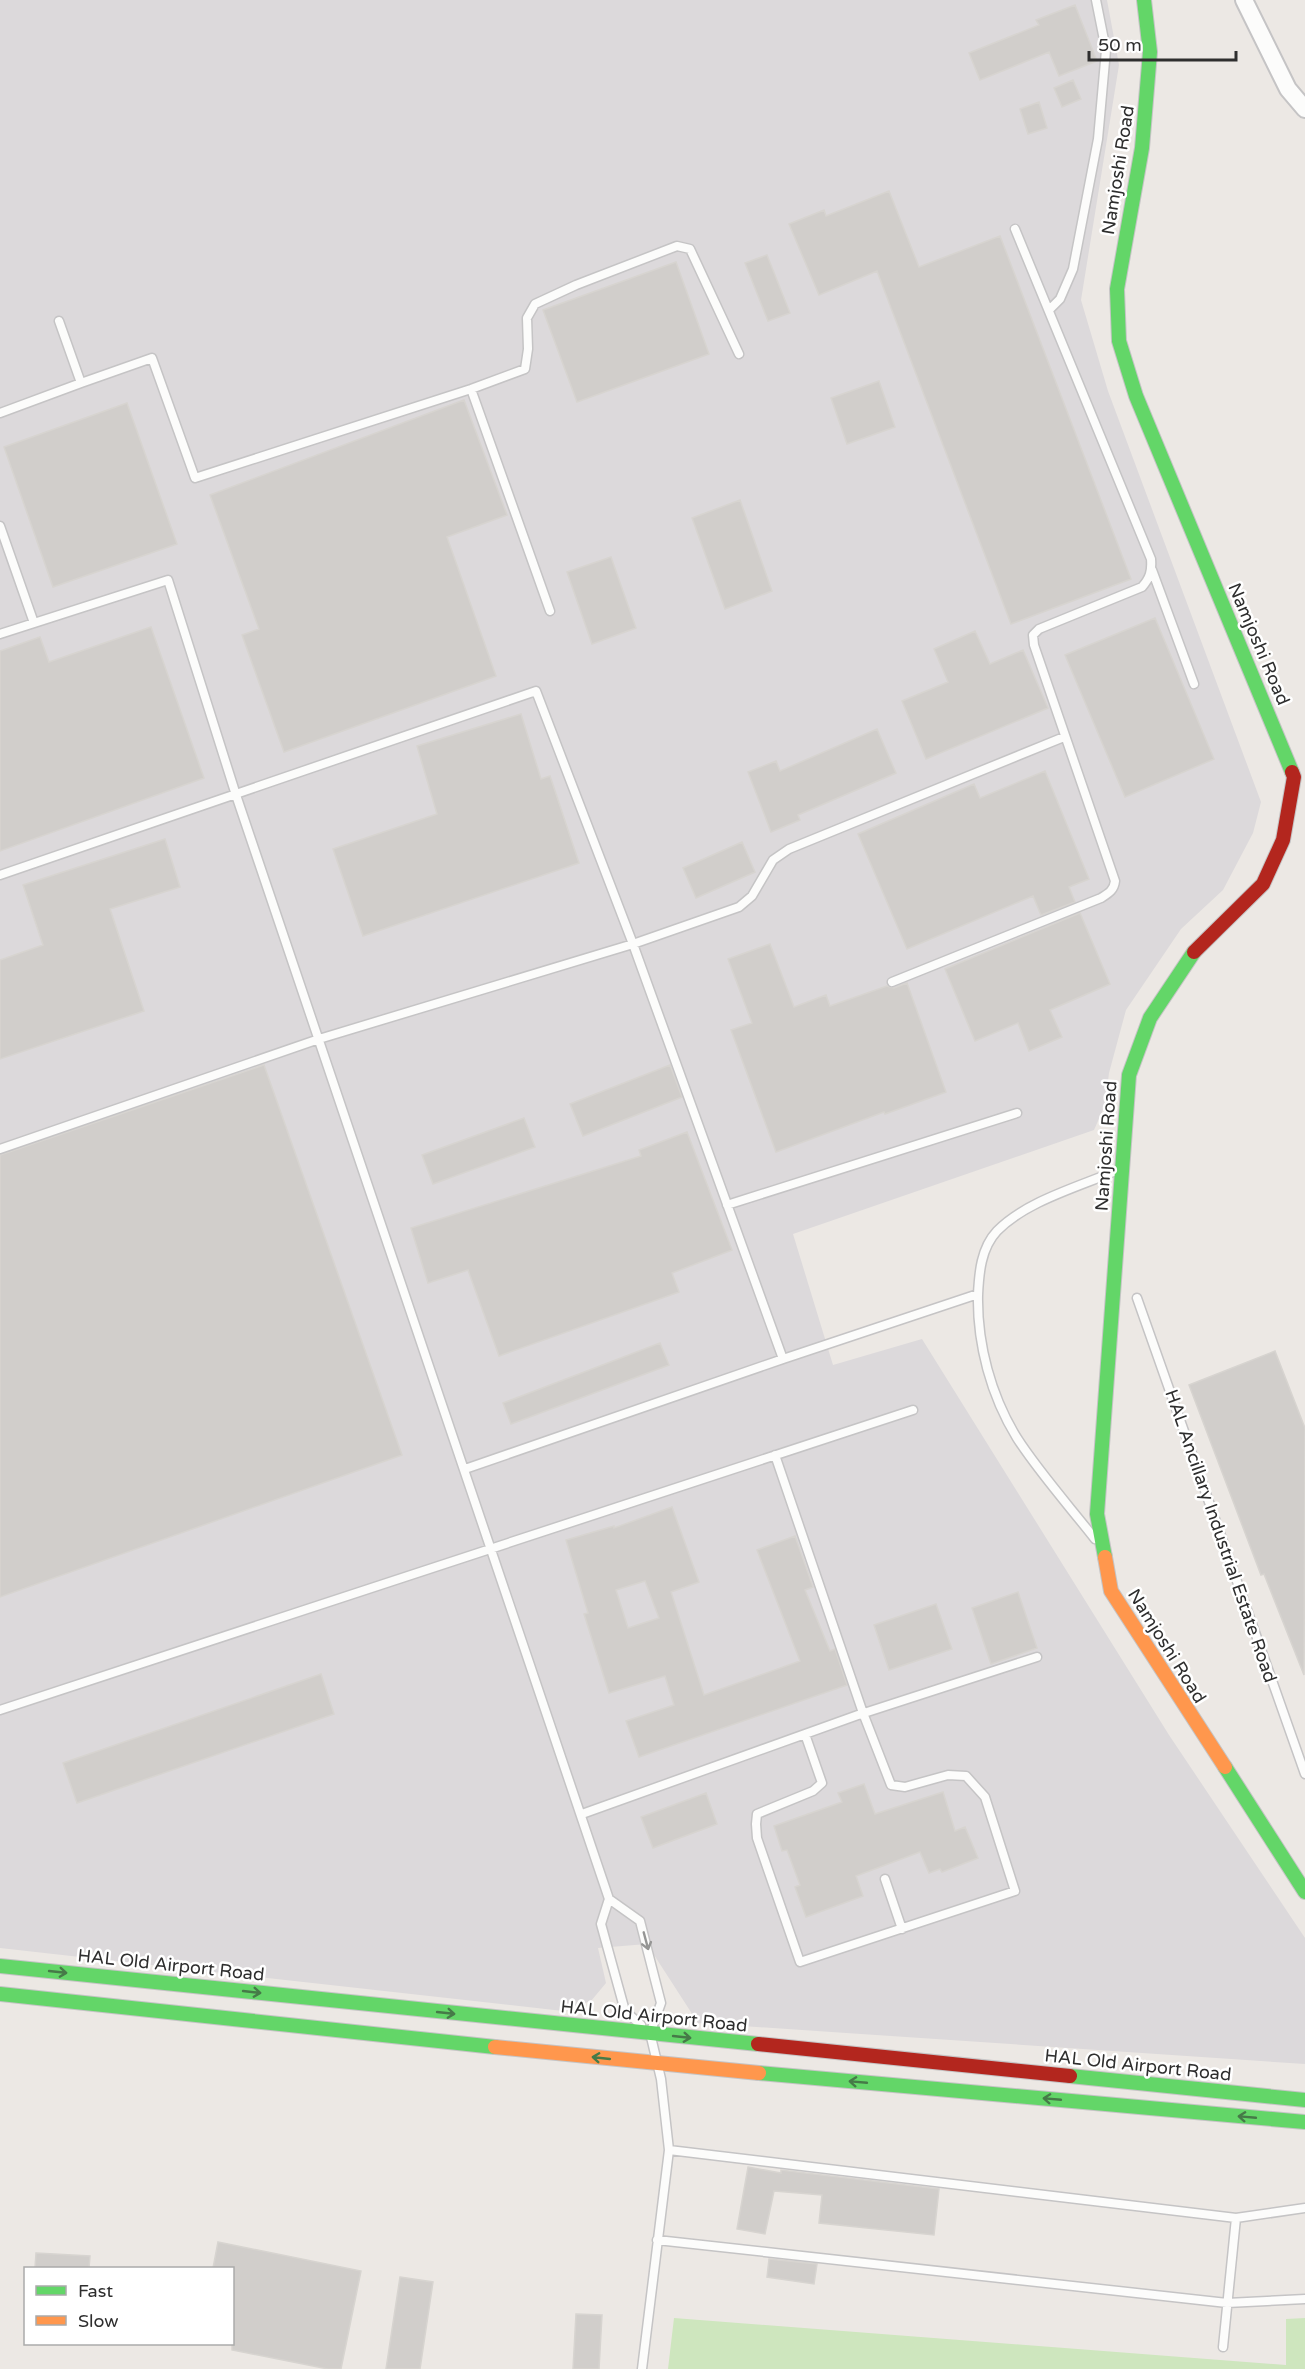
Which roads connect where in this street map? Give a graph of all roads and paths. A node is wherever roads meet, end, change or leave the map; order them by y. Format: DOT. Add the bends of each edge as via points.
graph roads {
  1 [pos="1096,0"];
  2 [pos="1144,0"];
  3 [pos="1244,0"];
  4 [pos="1305,109"];
  5 [pos="1016,229"];
  6 [pos="1049,310"];
  7 [pos="59,321"];
  8 [pos="739,354"];
  9 [pos="81,383"];
  10 [pos="471,389"];
  11 [pos="0,413"];
  12 [pos="0,526"];
  13 [pos="1152,570"];
  14 [pos="550,611"];
  15 [pos="34,623"];
  16 [pos="0,634"];
  17 [pos="1194,684"];
  18 [pos="1064,737"];
  19 [pos="236,795"];
  20 [pos="0,874"];
  21 [pos="633,944"];
  22 [pos="892,982"];
  23 [pos="319,1039"];
  24 [pos="1017,1113"];
  25 [pos="0,1149"];
  26 [pos="1124,1168"];
  27 [pos="728,1205"];
  28 [pos="978,1294"];
  29 [pos="1137,1298"];
  30 [pos="783,1359"];
  31 [pos="912,1410"];
  32 [pos="775,1455"];
  33 [pos="465,1469"];
  34 [pos="492,1549"];
  35 [pos="1102,1549"];
  36 [pos="1037,1657"];
  37 [pos="0,1710"];
  38 [pos="863,1713"];
  39 [pos="805,1734"];
  40 [pos="1305,1774"];
  41 [pos="582,1814"];
  42 [pos="885,1879"];
  43 [pos="1305,1892"];
  44 [pos="609,1899"];
  45 [pos="902,1929"];
  46 [pos="0,1966"];
  47 [pos="0,1994"];
  48 [pos="650,2034"];
  49 [pos="658,2064"];
  50 [pos="1305,2100"];
  51 [pos="1305,2122"];
  52 [pos="669,2150"];
  53 [pos="1305,2208"];
  54 [pos="1236,2218"];
  55 [pos="657,2240"];
  56 [pos="1305,2299"];
  57 [pos="1227,2303"];
  58 [pos="1223,2347"];
  59 [pos="642,2369"];
  1 -- 6 [label="lane" via="1106,50 1098,139 1073,269 1060,298"];
  2 -- 26 [label="main road, Namjoshi Road" via="1150,52 1142,148 1117,289 1119,341 1136,396 1294,777 1283,840 1263,884 1197,948 1150,1018 1129,1075"];
  3 -- 4 [label="street" via="1288,89"];
  5 -- 6 [label="lane"];
  6 -- 13 [label="lane" via="1151,559"];
  7 -- 9 [label="lane"];
  8 -- 10 [label="lane" via="690,249 677,246 535,304 526,318 525,369"];
  9 -- 10 [label="lane" via="152,358 195,478"];
  9 -- 11 [label="lane"];
  10 -- 14 [label="lane"];
  12 -- 15 [label="lane"];
  13 -- 17 [label="lane"];
  13 -- 18 [label="lane" via="1142,587 1133,593 1039,629 1033,635"];
  15 -- 16 [label="lane"];
  15 -- 19 [label="lane" via="168,580"];
  18 -- 21 [label="lane" via="789,849 773,860 752,896 739,907"];
  18 -- 22 [label="lane" via="1115,881 1112,890 1101,898"];
  19 -- 20 [label="lane"];
  19 -- 21 [label="lane" via="536,691"];
  19 -- 23 [label="lane"];
  21 -- 23 [label="lane"];
  21 -- 27 [label="lane"];
  23 -- 25 [label="lane"];
  23 -- 33 [label="lane"];
  24 -- 27 [label="lane"];
  26 -- 28 [label="lane" via="1026,1209 997,1232 985,1251"];
  26 -- 35 [label="main road, Namjoshi Road" via="1097,1514"];
  27 -- 30 [label="lane"];
  28 -- 30 [label="lane"];
  28 -- 35 [label="lane" via="978,1322 998,1400 1017,1438"];
  29 -- 40 [label="lane, HAL Ancillary Industrial Estate Road"];
  30 -- 33 [label="lane"];
  31 -- 32 [label="lane"];
  32 -- 34 [label="lane"];
  32 -- 38 [label="lane"];
  33 -- 34 [label="lane"];
  34 -- 37 [label="lane"];
  34 -- 41 [label="lane"];
  35 -- 43 [label="main road, Namjoshi Road" via="1111,1591"];
  36 -- 38 [label="lane"];
  38 -- 39 [label="lane"];
  38 -- 45 [label="lane" via="891,1785 905,1787 948,1775 966,1776 985,1797 1015,1891"];
  39 -- 41 [label="lane"];
  39 -- 45 [label="lane" via="822,1783 813,1791 757,1814 756,1824 757,1838 800,1962"];
  41 -- 44 [label="lane"];
  42 -- 45 [label="lane"];
  44 -- 48 [label="lane" via="601,1924 625,2011"];
  44 -- 48 [label="lane, one-way" via="640,1921 647,1944 661,2003"];
  46 -- 48 [label="main road, HAL Old Airport Road, one-way"];
  49 -- 47 [label="main road, one-way"];
  48 -- 49 [label="lane"];
  48 -- 50 [label="main road, HAL Old Airport Road, one-way"];
  51 -- 49 [label="main road, one-way"];
  49 -- 52 [label="lane"];
  52 -- 54 [label="lane"];
  52 -- 55 [label="lane"];
  53 -- 54 [label="lane"];
  54 -- 57 [label="lane"];
  55 -- 57 [label="lane"];
  55 -- 59 [label="lane"];
  56 -- 57 [label="lane"];
  57 -- 58 [label="lane"];
}
